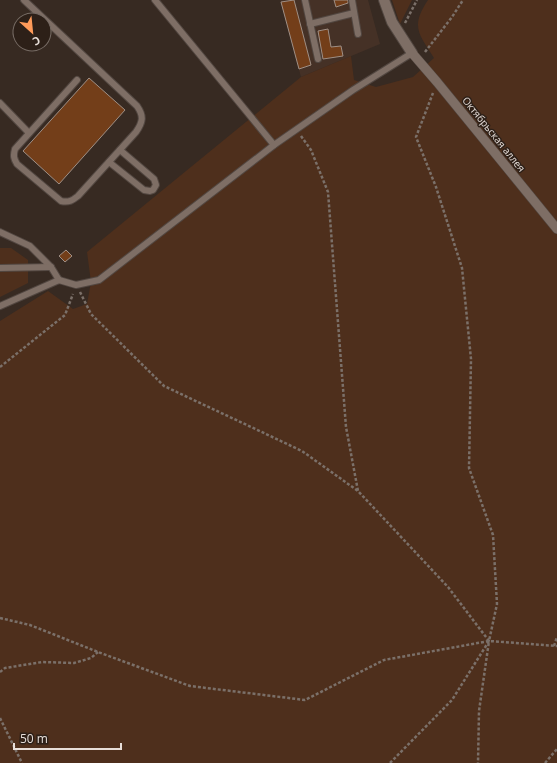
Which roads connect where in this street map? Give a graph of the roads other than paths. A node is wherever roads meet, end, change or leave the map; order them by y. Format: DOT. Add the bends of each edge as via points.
graph roads {
  1 [pos="24,0"];
  2 [pos="156,0"];
  3 [pos="305,0"];
  4 [pos="352,0"];
  5 [pos="384,0"];
  6 [pos="354,12"];
  7 [pos="310,24"];
  8 [pos="358,34"];
  9 [pos="415,57"];
  10 [pos="318,59"];
  11 [pos="77,80"];
  12 [pos="0,102"];
  13 [pos="29,134"];
  14 [pos="274,145"];
  15 [pos="120,150"];
  16 [pos="108,162"];
  17 [pos="557,229"];
  18 [pos="0,232"];
  19 [pos="51,267"];
  20 [pos="0,268"];
  21 [pos="59,280"];
  22 [pos="0,306"];
  1 -- 15 [label="lane" via="141,111 140,127"];
  2 -- 14 [label="lane"];
  3 -- 7 [label="lane"];
  4 -- 6 [label="lane"];
  5 -- 9 [label="street" via="392,22"];
  6 -- 7 [label="lane"];
  6 -- 8 [label="lane"];
  7 -- 10 [label="lane"];
  9 -- 14 [label="lane" via="353,90"];
  9 -- 17 [label="street, Октябрьская аллея"];
  11 -- 13 [label="lane"];
  12 -- 13 [label="lane"];
  13 -- 16 [label="lane" via="14,149 14,159 61,201 74,200"];
  14 -- 21 [label="lane" via="99,280 76,285"];
  15 -- 16 [label="lane"];
  15 -- 16 [label="lane" via="154,179 156,185 153,190 144,190"];
  18 -- 19 [label="lane" via="30,246"];
  19 -- 20 [label="lane"];
  19 -- 21 [label="lane"];
  21 -- 22 [label="lane"];
}
